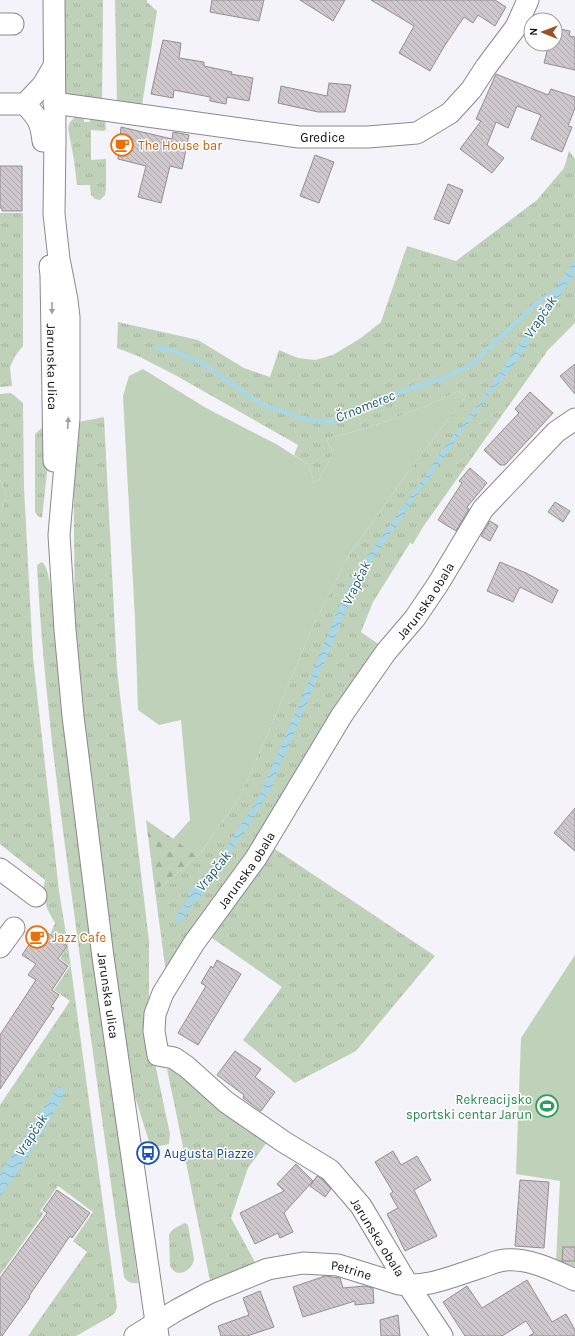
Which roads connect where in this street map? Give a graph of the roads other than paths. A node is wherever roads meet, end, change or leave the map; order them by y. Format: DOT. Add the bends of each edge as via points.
graph roads {
  1 [pos="54,0"];
  2 [pos="528,0"];
  3 [pos="54,65"];
  4 [pos="54,103"];
  5 [pos="0,104"];
  6 [pos="25,104"];
  7 [pos="44,141"];
  8 [pos="575,419"];
  9 [pos="65,630"];
  10 [pos="0,869"];
  11 [pos="36,896"];
  12 [pos="14,928"];
  13 [pos="0,947"];
  14 [pos="575,1280"];
  15 [pos="408,1285"];
  16 [pos="157,1330"];
  17 [pos="135,1336"];
  18 [pos="442,1336"];
  1 -- 3 [label="street, Jarunska ulica"];
  2 -- 4 [label="street, Gredice" via="516,27 471,90 450,113 417,133 368,138 299,137"];
  3 -- 4 [label="street, Jarunska ulica"];
  3 -- 6 [label="street" via="43,85"];
  4 -- 7 [label="street, Jarunska ulica"];
  9 -- 4 [label="street, Jarunska ulica, one-way" via="59,535 69,418 69,317 54,214"];
  5 -- 6 [label="street"];
  6 -- 7 [label="street" via="37,116"];
  7 -- 9 [label="street, Jarunska ulica, one-way" via="44,228 51,275 53,370 54,475 49,511 50,560 57,603"];
  8 -- 15 [label="street, Jarunska obala" via="556,432 483,509 415,618 386,652 342,715 256,858 194,943 163,993 155,1014 154,1031 158,1055 174,1058 183,1064 226,1102 330,1170 361,1206"];
  9 -- 16 [label="street, Jarunska ulica" via="103,957"];
  10 -- 11 [label="street"];
  12 -- 13 [label="street"];
  14 -- 15 [label="street, Petrine" via="546,1266 510,1260 492,1263 422,1285"];
  15 -- 16 [label="street, Petrine" via="338,1265 303,1263 268,1269 208,1293"];
  15 -- 18 [label="street"];
  16 -- 17 [label="street, Petrine"];
}
